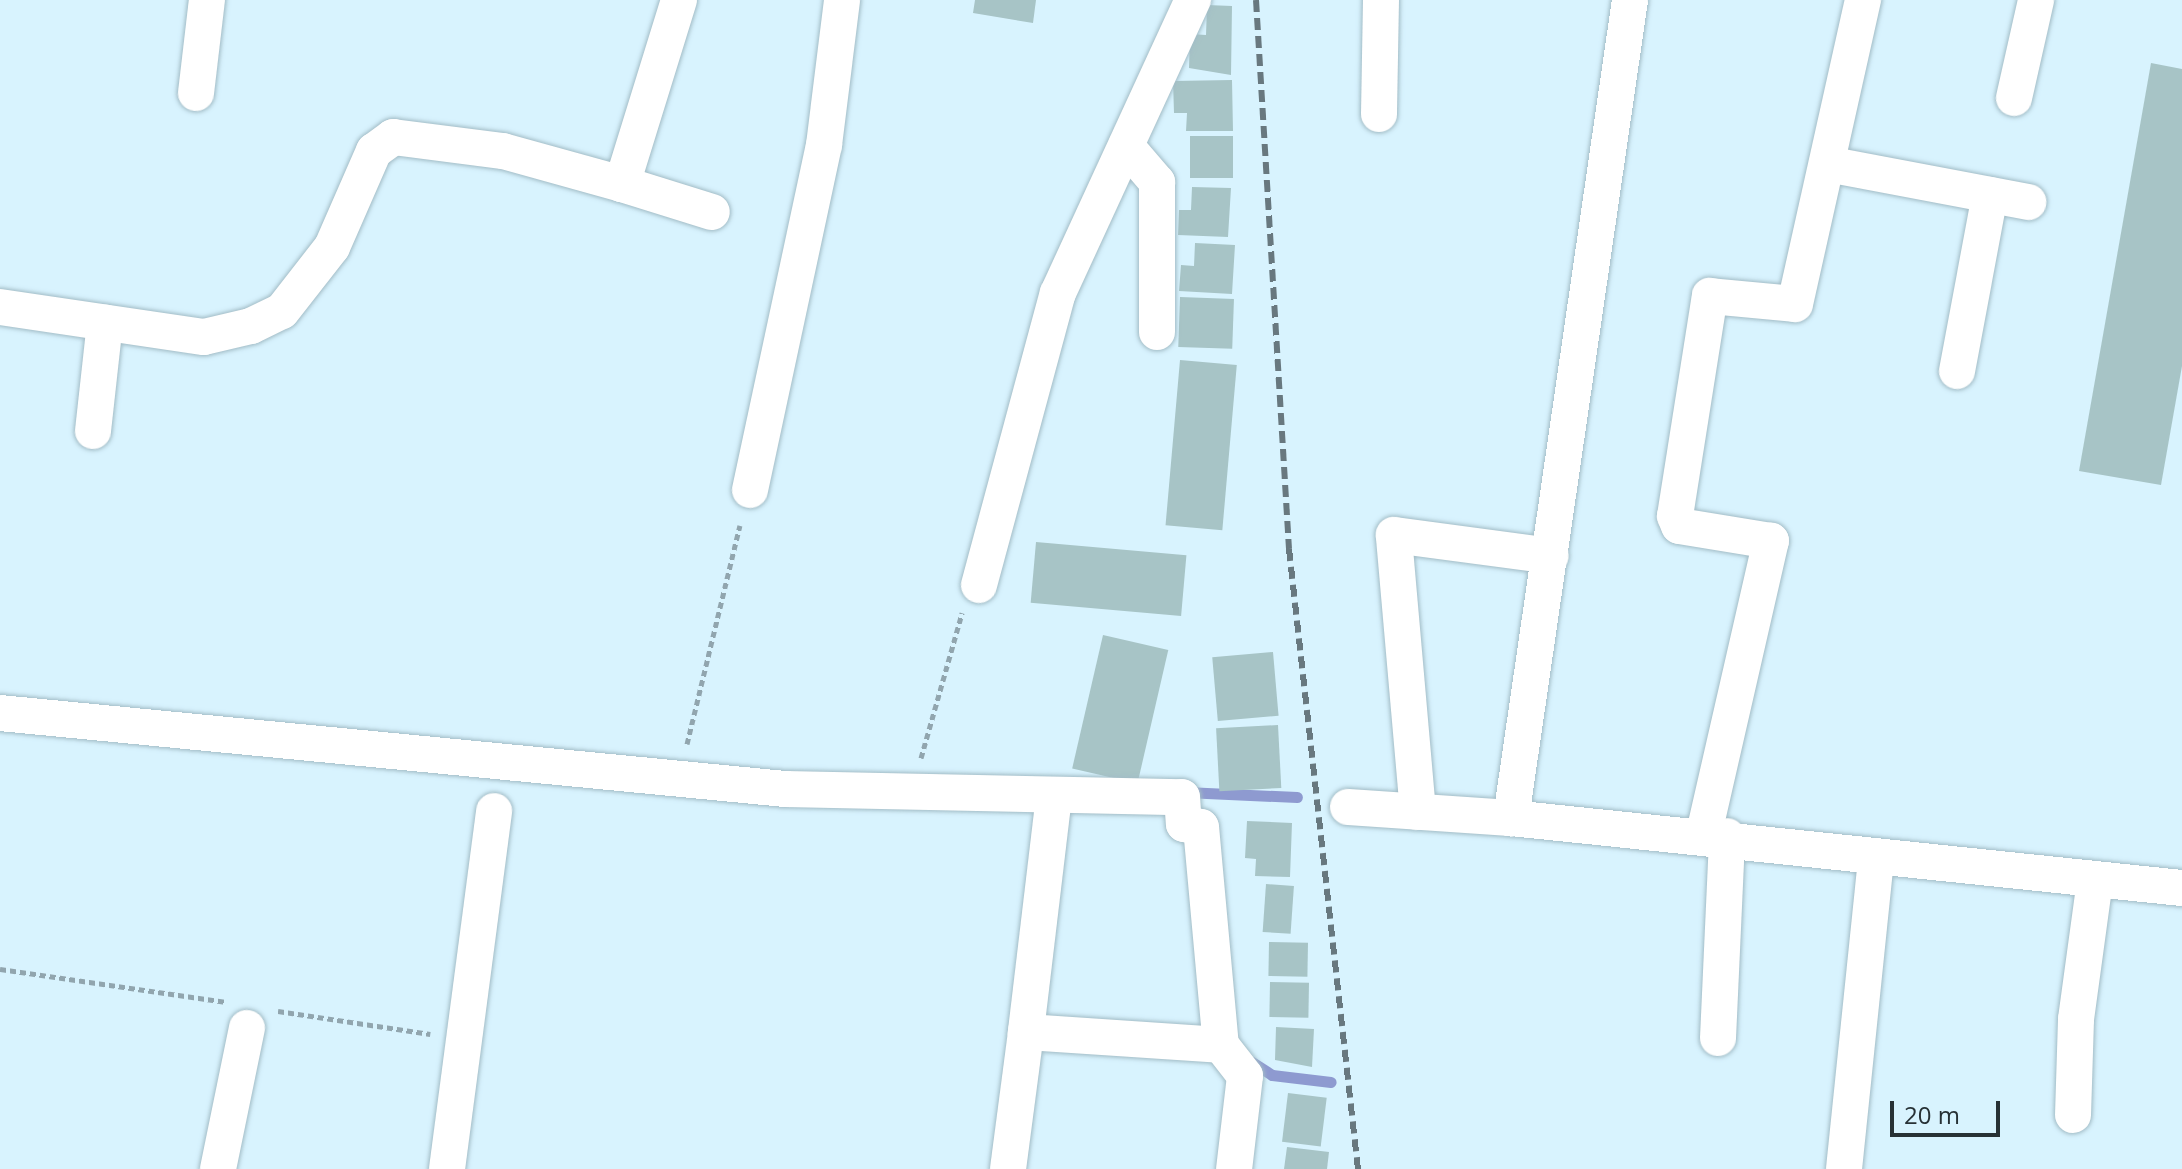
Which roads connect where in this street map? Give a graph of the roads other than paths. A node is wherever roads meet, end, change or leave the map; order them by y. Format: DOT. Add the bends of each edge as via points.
graph roads {
  1 [pos="207,0"];
  2 [pos="679,0"];
  3 [pos="842,0"];
  4 [pos="1193,0"];
  5 [pos="1381,0"];
  6 [pos="1630,0"];
  7 [pos="1863,0"];
  8 [pos="2036,0"];
  9 [pos="196,93"];
  10 [pos="2014,98"];
  11 [pos="1379,114"];
  12 [pos="1126,146"];
  13 [pos="1827,164"];
  14 [pos="622,184"];
  15 [pos="1990,195"];
  16 [pos="2028,202"];
  17 [pos="712,212"];
  18 [pos="0,307"];
  19 [pos="105,323"];
  20 [pos="1157,332"];
  21 [pos="1957,371"];
  22 [pos="93,431"];
  23 [pos="750,490"];
  24 [pos="1551,556"];
  25 [pos="979,585"];
  26 [pos="0,713"];
  27 [pos="1054,796"];
  28 [pos="1348,807"];
  29 [pos="494,811"];
  30 [pos="1418,812"];
  31 [pos="1511,818"];
  32 [pos="1716,835"];
  33 [pos="1876,859"];
  34 [pos="2095,880"];
  35 [pos="2182,888"];
  36 [pos="247,1028"];
  37 [pos="1026,1032"];
  38 [pos="1718,1038"];
  39 [pos="1221,1045"];
  40 [pos="2073,1115"];
  41 [pos="218,1169"];
  42 [pos="447,1169"];
  43 [pos="1008,1169"];
  44 [pos="1234,1169"];
  45 [pos="1844,1169"];
  1 -- 9 [label="street"];
  2 -- 14 [label="street"];
  3 -- 23 [label="street" via="824,145"];
  4 -- 12 [label="street"];
  5 -- 11 [label="street"];
  6 -- 24 [label="street"];
  7 -- 13 [label="street"];
  8 -- 10 [label="street"];
  12 -- 20 [label="street" via="1157,182"];
  12 -- 25 [label="street" via="1058,293"];
  13 -- 15 [label="street"];
  13 -- 32 [label="street" via="1795,304 1710,296 1675,516 1679,526 1771,541"];
  14 -- 17 [label="street"];
  14 -- 19 [label="street" via="503,151 393,137 374,151 332,247 282,311 204,337"];
  15 -- 16 [label="street"];
  15 -- 21 [label="street"];
  18 -- 19 [label="street"];
  19 -- 22 [label="street"];
  24 -- 30 [label="street" via="1394,535"];
  24 -- 31 [label="street"];
  26 -- 27 [label="street" via="681,781"];
  27 -- 37 [label="street"];
  27 -- 39 [label="street" via="1182,797 1184,824 1201,827"];
  28 -- 30 [label="street"];
  29 -- 42 [label="street"];
  30 -- 31 [label="street"];
  31 -- 32 [label="street"];
  32 -- 33 [label="street"];
  32 -- 38 [label="street"];
  33 -- 34 [label="street"];
  33 -- 45 [label="street"];
  34 -- 35 [label="street"];
  34 -- 40 [label="street" via="2076,1019"];
  36 -- 41 [label="street"];
  37 -- 39 [label="street"];
  37 -- 43 [label="street"];
  39 -- 44 [label="street" via="1245,1076"];
}
